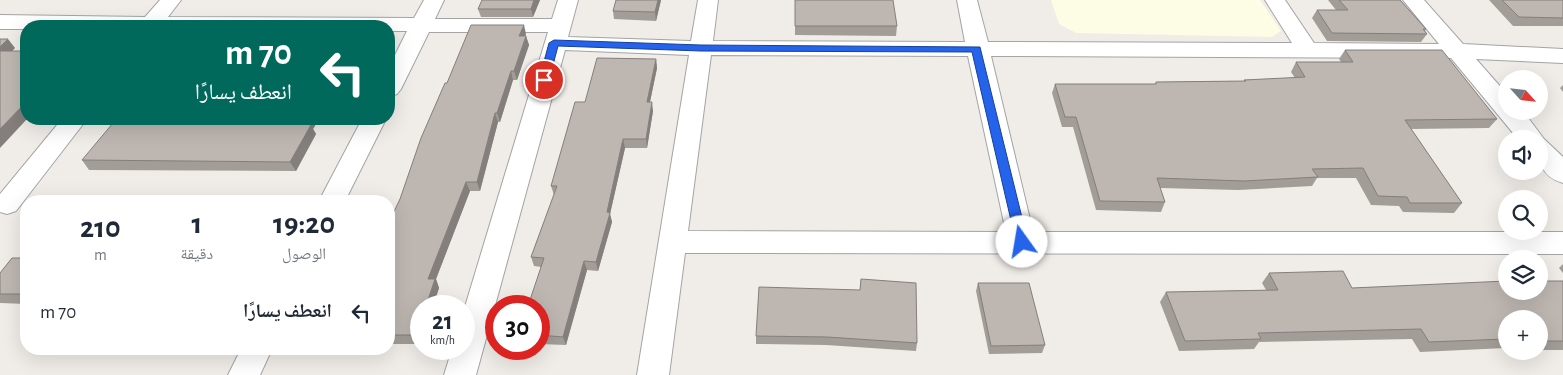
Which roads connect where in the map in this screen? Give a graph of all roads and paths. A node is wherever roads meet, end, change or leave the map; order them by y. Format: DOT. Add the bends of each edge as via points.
graph roads {
  1 [pos="170,0"];
  2 [pos="434,0"];
  3 [pos="568,0"];
  4 [pos="708,0"];
  5 [pos="967,0"];
  6 [pos="1275,0"];
  7 [pos="1413,0"];
  8 [pos="153,20"];
  9 [pos="0,22"];
  10 [pos="20,22"];
  11 [pos="395,24"];
  12 [pos="422,24"];
  13 [pos="557,34"];
  14 [pos="701,48"];
  15 [pos="977,49"];
  16 [pos="1308,51"];
  17 [pos="1457,52"];
  18 [pos="1563,56"];
  19 [pos="395,77"];
  20 [pos="1498,99"];
  21 [pos="1516,120"];
  22 [pos="70,125"];
  23 [pos="371,125"];
  24 [pos="1525,130"];
  25 [pos="1548,156"];
  26 [pos="1563,174"];
  27 [pos="335,195"];
  28 [pos="11,204"];
  29 [pos="672,242"];
  30 [pos="1022,242"];
  31 [pos="1563,243"];
  32 [pos="254,355"];
  33 [pos="244,375"];
  34 [pos="460,375"];
  35 [pos="653,375"];
  1 -- 8 [label="street"];
  2 -- 12 [label="street"];
  3 -- 13 [label="street"];
  4 -- 14 [label="street"];
  5 -- 15 [label="street"];
  6 -- 16 [label="street"];
  7 -- 17 [label="street"];
  9 -- 10 [label="street"];
  11 -- 12 [label="street"];
  12 -- 13 [label="street"];
  12 -- 19 [label="street"];
  13 -- 14 [label="street"];
  13 -- 34 [label="street"];
  14 -- 15 [label="street"];
  14 -- 29 [label="street"];
  15 -- 16 [label="street"];
  15 -- 30 [label="street"];
  16 -- 17 [label="street"];
  17 -- 18 [label="street"];
  17 -- 20 [label="street"];
  21 -- 24 [label="street"];
  22 -- 28 [label="street"];
  23 -- 27 [label="street"];
  25 -- 26 [label="street"];
  29 -- 30 [label="street"];
  29 -- 35 [label="street"];
  30 -- 31 [label="street"];
  32 -- 33 [label="street"];
}
